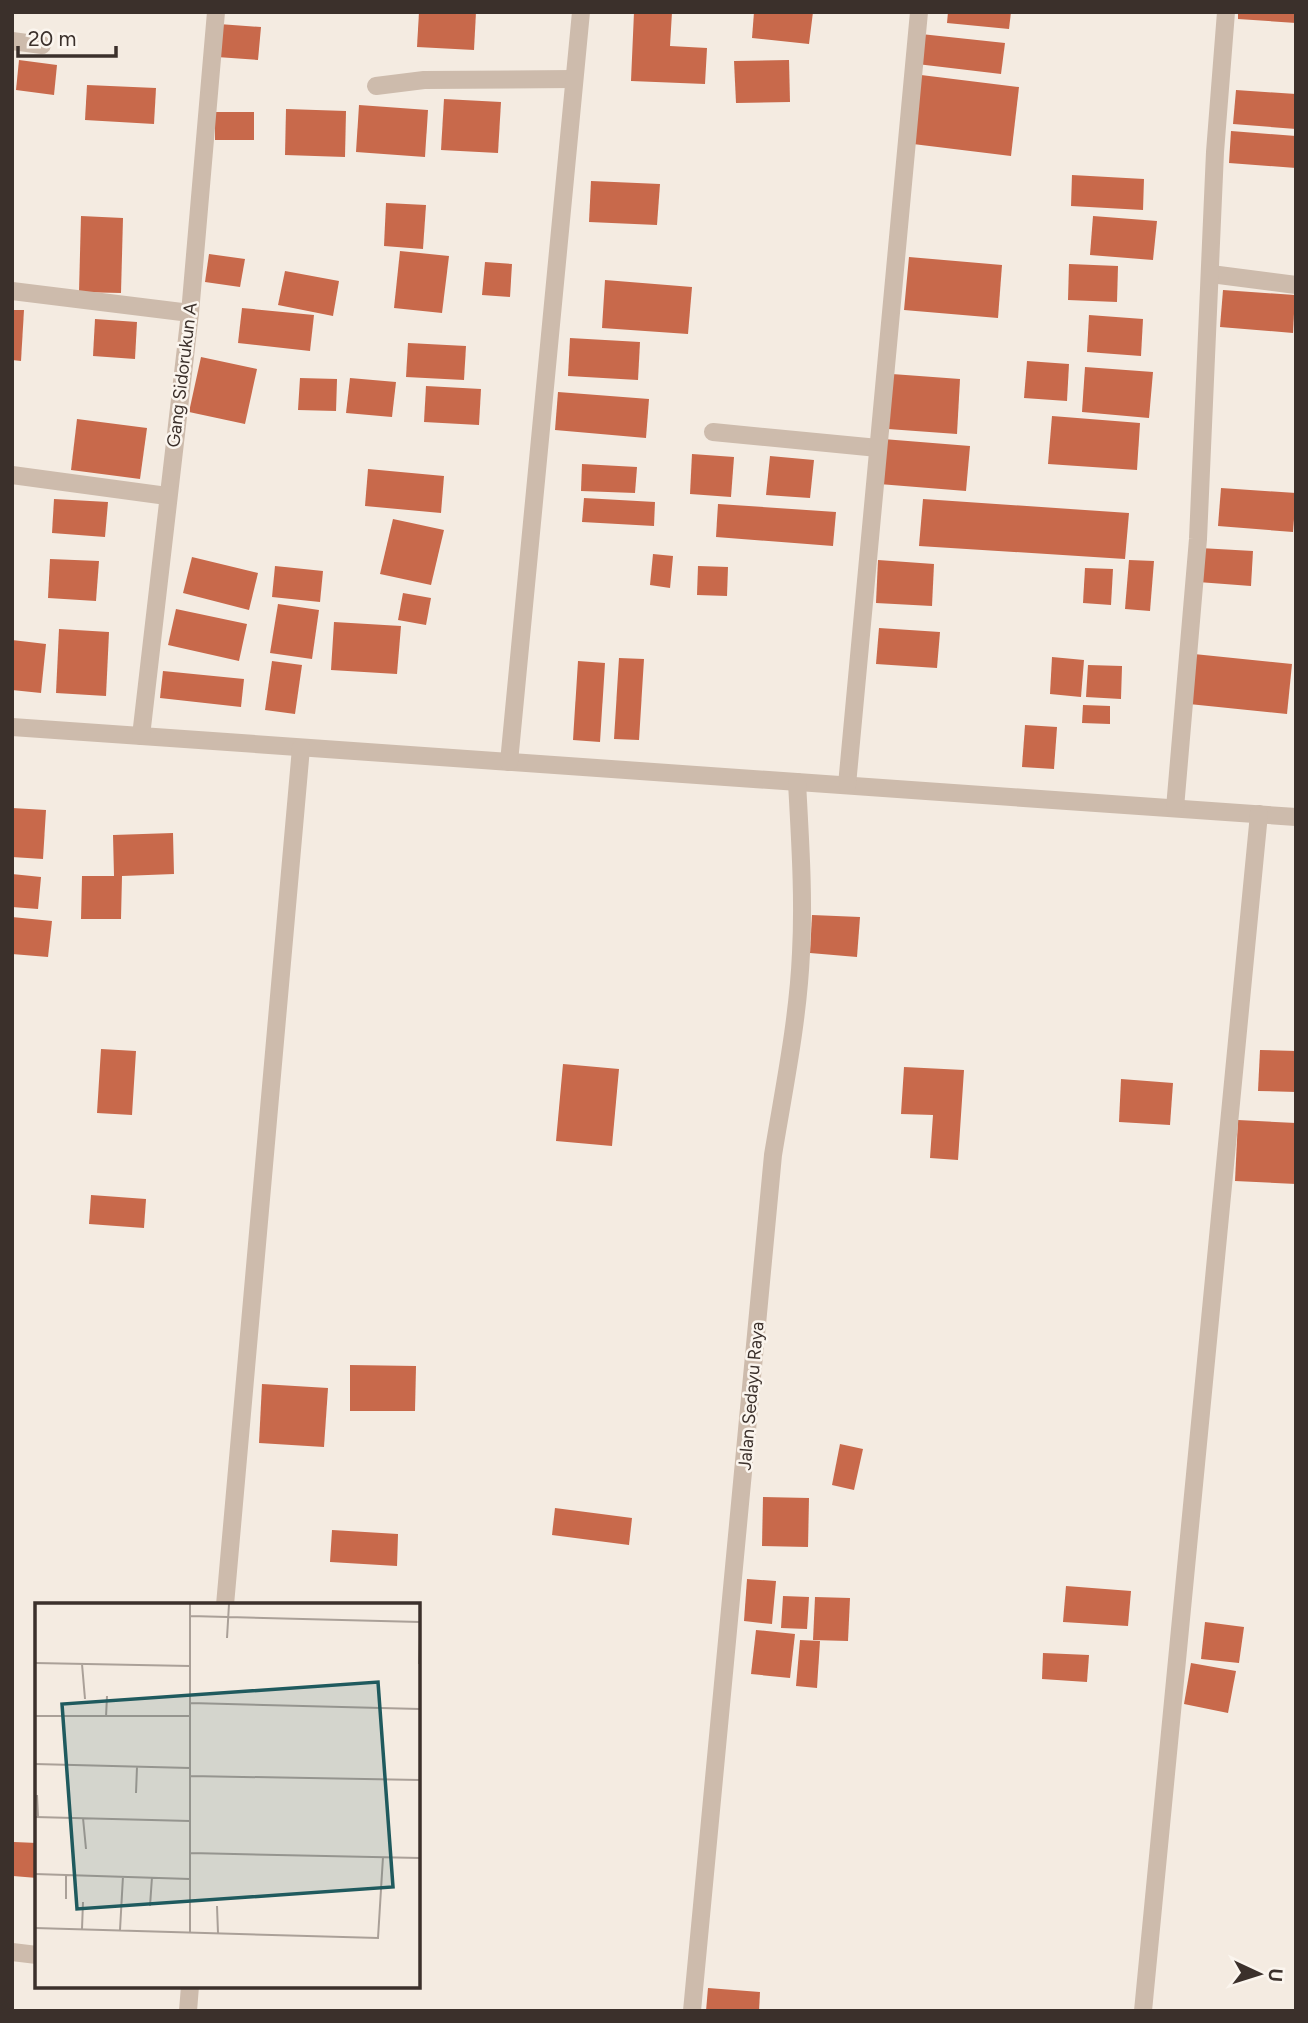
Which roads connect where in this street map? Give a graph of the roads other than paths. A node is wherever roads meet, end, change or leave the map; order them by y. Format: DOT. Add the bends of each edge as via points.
graph roads {
  1 [pos="216,12"];
  2 [pos="581,12"];
  3 [pos="919,12"];
  4 [pos="1226,12"];
  5 [pos="12,41"];
  6 [pos="42,44"];
  7 [pos="574,79"];
  8 [pos="376,86"];
  9 [pos="1211,274"];
  10 [pos="1296,285"];
  11 [pos="12,291"];
  12 [pos="190,313"];
  13 [pos="713,432"];
  14 [pos="878,449"];
  15 [pos="12,475"];
  16 [pos="167,496"];
  17 [pos="12,727"];
  18 [pos="141,736"];
  19 [pos="301,748"];
  20 [pos="509,762"];
  21 [pos="797,782"];
  22 [pos="847,785"];
  23 [pos="1175,808"];
  24 [pos="1259,814"];
  25 [pos="1296,817"];
  26 [pos="225,1603"];
  27 [pos="12,1952"];
  28 [pos="35,1955"];
  29 [pos="190,1988"];
  30 [pos="188,2011"];
  31 [pos="692,2011"];
  32 [pos="1143,2011"];
  1 -- 12 [label="street, Gang Sidorukun A"];
  2 -- 7 [label="street"];
  3 -- 14 [label="street"];
  4 -- 9 [label="street"];
  5 -- 6 [label="street"];
  7 -- 8 [label="street" via="424,80"];
  7 -- 20 [label="street"];
  9 -- 10 [label="street"];
  9 -- 23 [label="street" via="1198,539"];
  11 -- 12 [label="street"];
  12 -- 16 [label="street, Gang Sidorukun A"];
  13 -- 14 [label="street"];
  14 -- 22 [label="street"];
  15 -- 16 [label="street"];
  16 -- 18 [label="street, Gang Sidorukun A"];
  17 -- 18 [label="street"];
  18 -- 19 [label="street"];
  19 -- 20 [label="street"];
  19 -- 26 [label="street"];
  20 -- 21 [label="street"];
  21 -- 22 [label="street"];
  21 -- 31 [label="street, Jalan Sedayu Raya" via="801,953 773,1155"];
  22 -- 23 [label="street"];
  23 -- 24 [label="street"];
  24 -- 25 [label="street"];
  24 -- 32 [label="street"];
  27 -- 28 [label="street"];
  29 -- 30 [label="street"];
}
